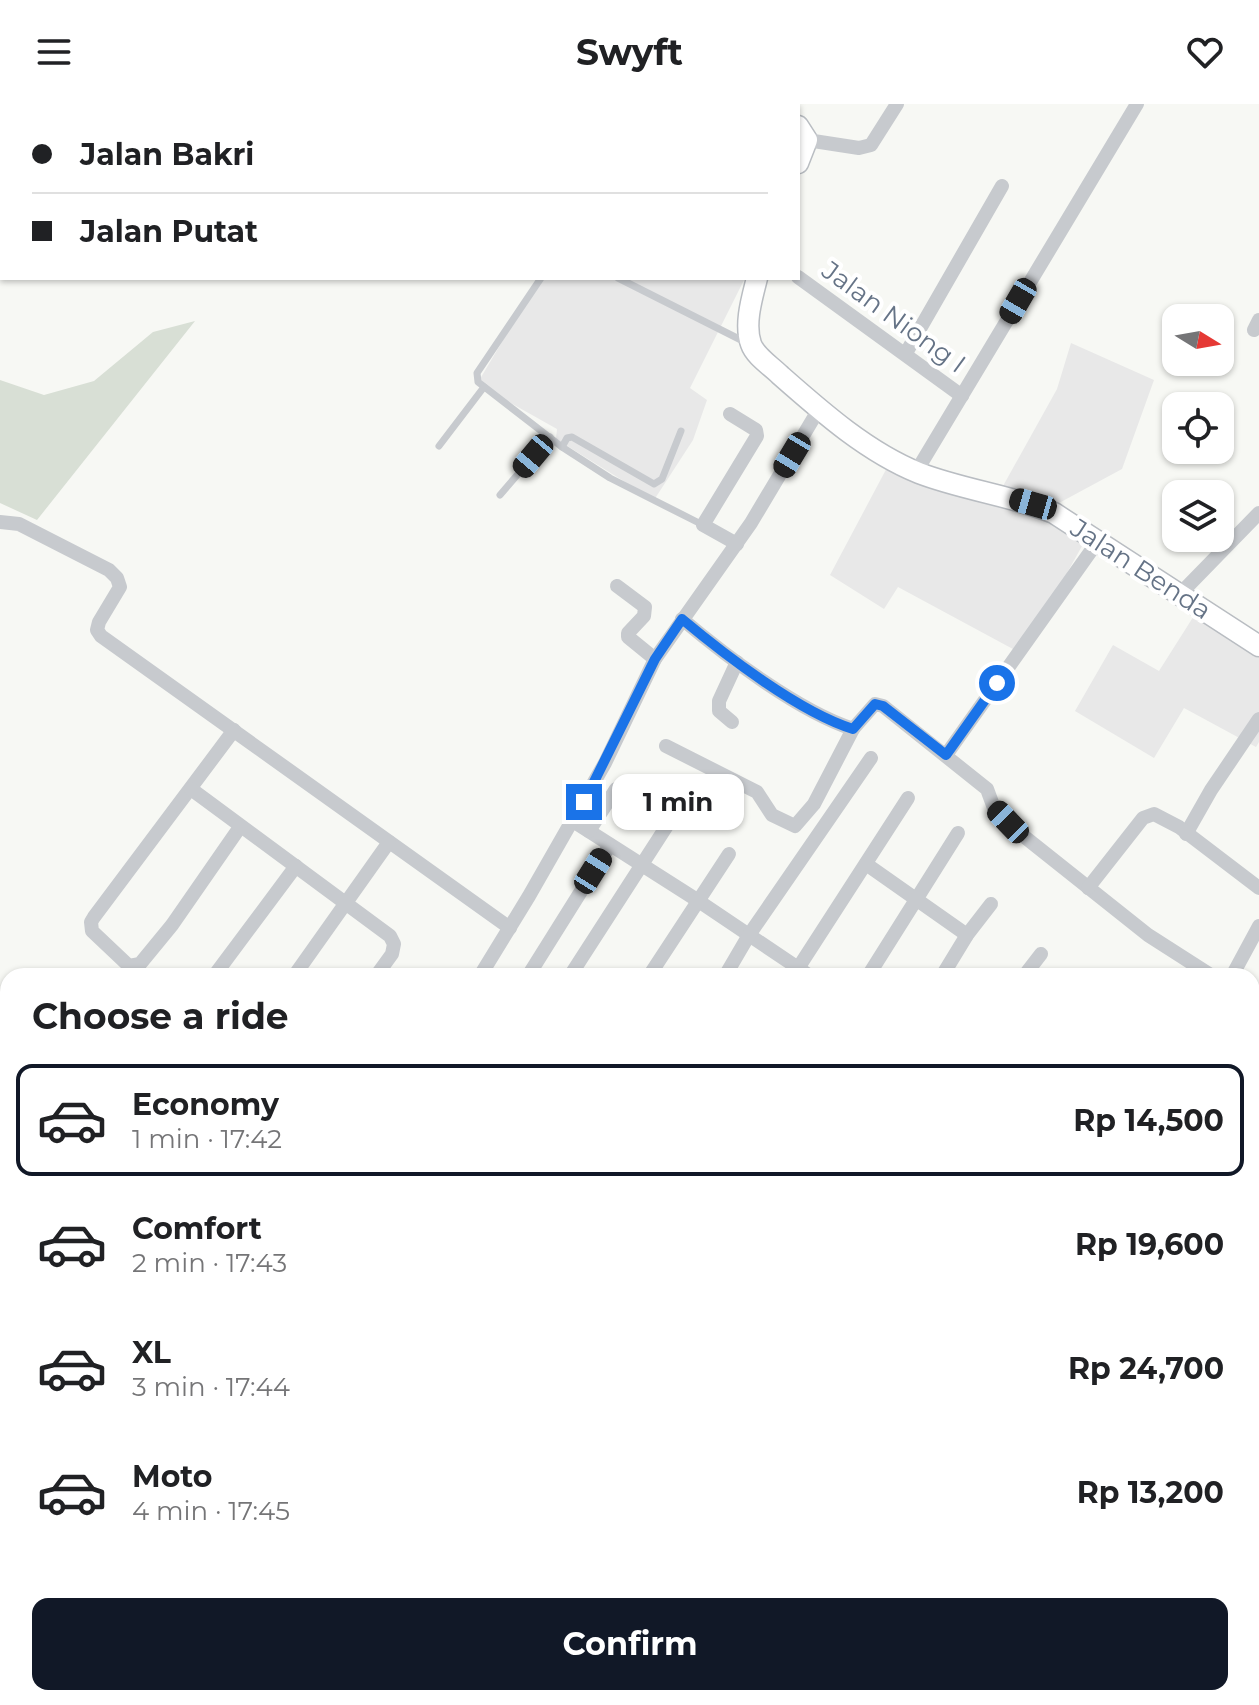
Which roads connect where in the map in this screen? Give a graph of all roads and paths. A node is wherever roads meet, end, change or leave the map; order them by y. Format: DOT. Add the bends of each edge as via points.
graph roads {
  1 [pos="897,104"];
  2 [pos="1137,104"];
  3 [pos="802,133"];
  4 [pos="1002,186"];
  5 [pos="800,278"];
  6 [pos="540,280"];
  7 [pos="622,280"];
  8 [pos="757,280"];
  9 [pos="751,345"];
  10 [pos="906,353"];
  11 [pos="484,387"];
  12 [pos="962,396"];
  13 [pos="819,409"];
  14 [pos="730,414"];
  15 [pos="681,431"];
  16 [pos="550,437"];
  17 [pos="439,446"];
  18 [pos="562,447"];
  19 [pos="916,472"];
  20 [pos="500,495"];
  21 [pos="1259,513"];
  22 [pos="0,522"];
  23 [pos="703,525"];
  24 [pos="1098,541"];
  25 [pos="737,544"];
  26 [pos="617,586"];
  27 [pos="1181,593"];
  28 [pos="682,619"];
  29 [pos="1259,646"];
  30 [pos="655,659"];
  31 [pos="737,662"];
  32 [pos="1259,719"];
  33 [pos="732,722"];
  34 [pos="853,729"];
  35 [pos="234,730"];
  36 [pos="666,746"];
  37 [pos="946,755"];
  38 [pos="871,758"];
  39 [pos="191,789"];
  40 [pos="616,789"];
  41 [pos="908,798"];
  42 [pos="573,821"];
  43 [pos="670,821"];
  44 [pos="240,827"];
  45 [pos="589,831"];
  46 [pos="958,833"];
  47 [pos="1186,834"];
  48 [pos="389,842"];
  49 [pos="610,845"];
  50 [pos="729,854"];
  51 [pos="642,864"];
  52 [pos="866,864"];
  53 [pos="296,866"];
  54 [pos="1088,888"];
  55 [pos="1259,888"];
  56 [pos="917,899"];
  57 [pos="697,900"];
  58 [pos="347,903"];
  59 [pos="991,904"];
  60 [pos="1259,926"];
  61 [pos="510,928"];
  62 [pos="749,935"];
  63 [pos="967,935"];
  64 [pos="1041,954"];
  65 [pos="220,968"];
  66 [pos="300,968"];
  67 [pos="382,968"];
  68 [pos="485,968"];
  69 [pos="533,968"];
  70 [pos="575,968"];
  71 [pos="654,968"];
  72 [pos="730,968"];
  73 [pos="792,968"];
  74 [pos="804,968"];
  75 [pos="873,968"];
  76 [pos="947,968"];
  77 [pos="1030,968"];
  78 [pos="1200,968"];
  79 [pos="1236,968"];
  1 -- 3 [label="street" via="871,145 859,148"];
  2 -- 12 [label="street"];
  4 -- 10 [label="street"];
  5 -- 10 [label="street, Jalan Niong I"];
  6 -- 11 [label="lane" via="477,373"];
  7 -- 9 [label="lane"];
  8 -- 9 [label="street"];
  9 -- 13 [label="street, Jalan Benda"];
  10 -- 12 [label="street, Jalan Niong I"];
  11 -- 16 [label="lane"];
  11 -- 17 [label="lane"];
  12 -- 19 [label="street"];
  13 -- 19 [label="street, Jalan Benda" via="870,447"];
  13 -- 25 [label="street"];
  14 -- 23 [label="street" via="756,430 757,436"];
  15 -- 18 [label="lane" via="662,479 654,484 572,437"];
  16 -- 18 [label="lane"];
  16 -- 20 [label="lane"];
  18 -- 23 [label="lane"];
  19 -- 24 [label="street, Jalan Benda" via="1033,504"];
  21 -- 27 [label="street"];
  22 -- 35 [label="street" via="19,524 109,570 120,587 99,622 101,636"];
  23 -- 25 [label="street"];
  24 -- 27 [label="street, Jalan Benda"];
  24 -- 37 [label="street"];
  25 -- 28 [label="street"];
  26 -- 30 [label="street" via="645,607 628,637"];
  27 -- 29 [label="street, Jalan Benda"];
  28 -- 30 [label="street"];
  28 -- 31 [label="street"];
  30 -- 42 [label="street"];
  31 -- 33 [label="street" via="719,701 719,711"];
  31 -- 34 [label="street"];
  32 -- 47 [label="street"];
  34 -- 36 [label="street" via="814,804 795,826 772,815 757,792"];
  34 -- 37 [label="street" via="875,704 883,706"];
  35 -- 39 [label="street"];
  35 -- 48 [label="street"];
  37 -- 54 [label="street" via="987,789 994,808 1008,822"];
  38 -- 62 [label="street"];
  39 -- 44 [label="street"];
  39 -- 44 [label="street" via="91,922 92,931 129,966 140,964 157,944"];
  40 -- 45 [label="street"];
  41 -- 52 [label="street"];
  42 -- 45 [label="street"];
  42 -- 61 [label="street"];
  43 -- 51 [label="street"];
  44 -- 53 [label="street"];
  45 -- 49 [label="street"];
  46 -- 56 [label="street"];
  47 -- 54 [label="street" via="1160,816 1147,814"];
  47 -- 55 [label="street"];
  48 -- 58 [label="street"];
  48 -- 61 [label="street"];
  49 -- 51 [label="street"];
  49 -- 69 [label="street"];
  50 -- 57 [label="street"];
  51 -- 57 [label="street"];
  51 -- 70 [label="street"];
  52 -- 56 [label="street"];
  52 -- 74 [label="street"];
  53 -- 58 [label="street"];
  53 -- 65 [label="street"];
  54 -- 78 [label="street"];
  56 -- 63 [label="street"];
  56 -- 75 [label="street"];
  57 -- 62 [label="street"];
  57 -- 71 [label="street"];
  58 -- 66 [label="street"];
  58 -- 67 [label="street" via="390,936 392,954"];
  59 -- 63 [label="street"];
  60 -- 79 [label="street"];
  61 -- 68 [label="street"];
  62 -- 72 [label="street"];
  62 -- 73 [label="street"];
  63 -- 76 [label="street"];
  64 -- 77 [label="street"];
}
